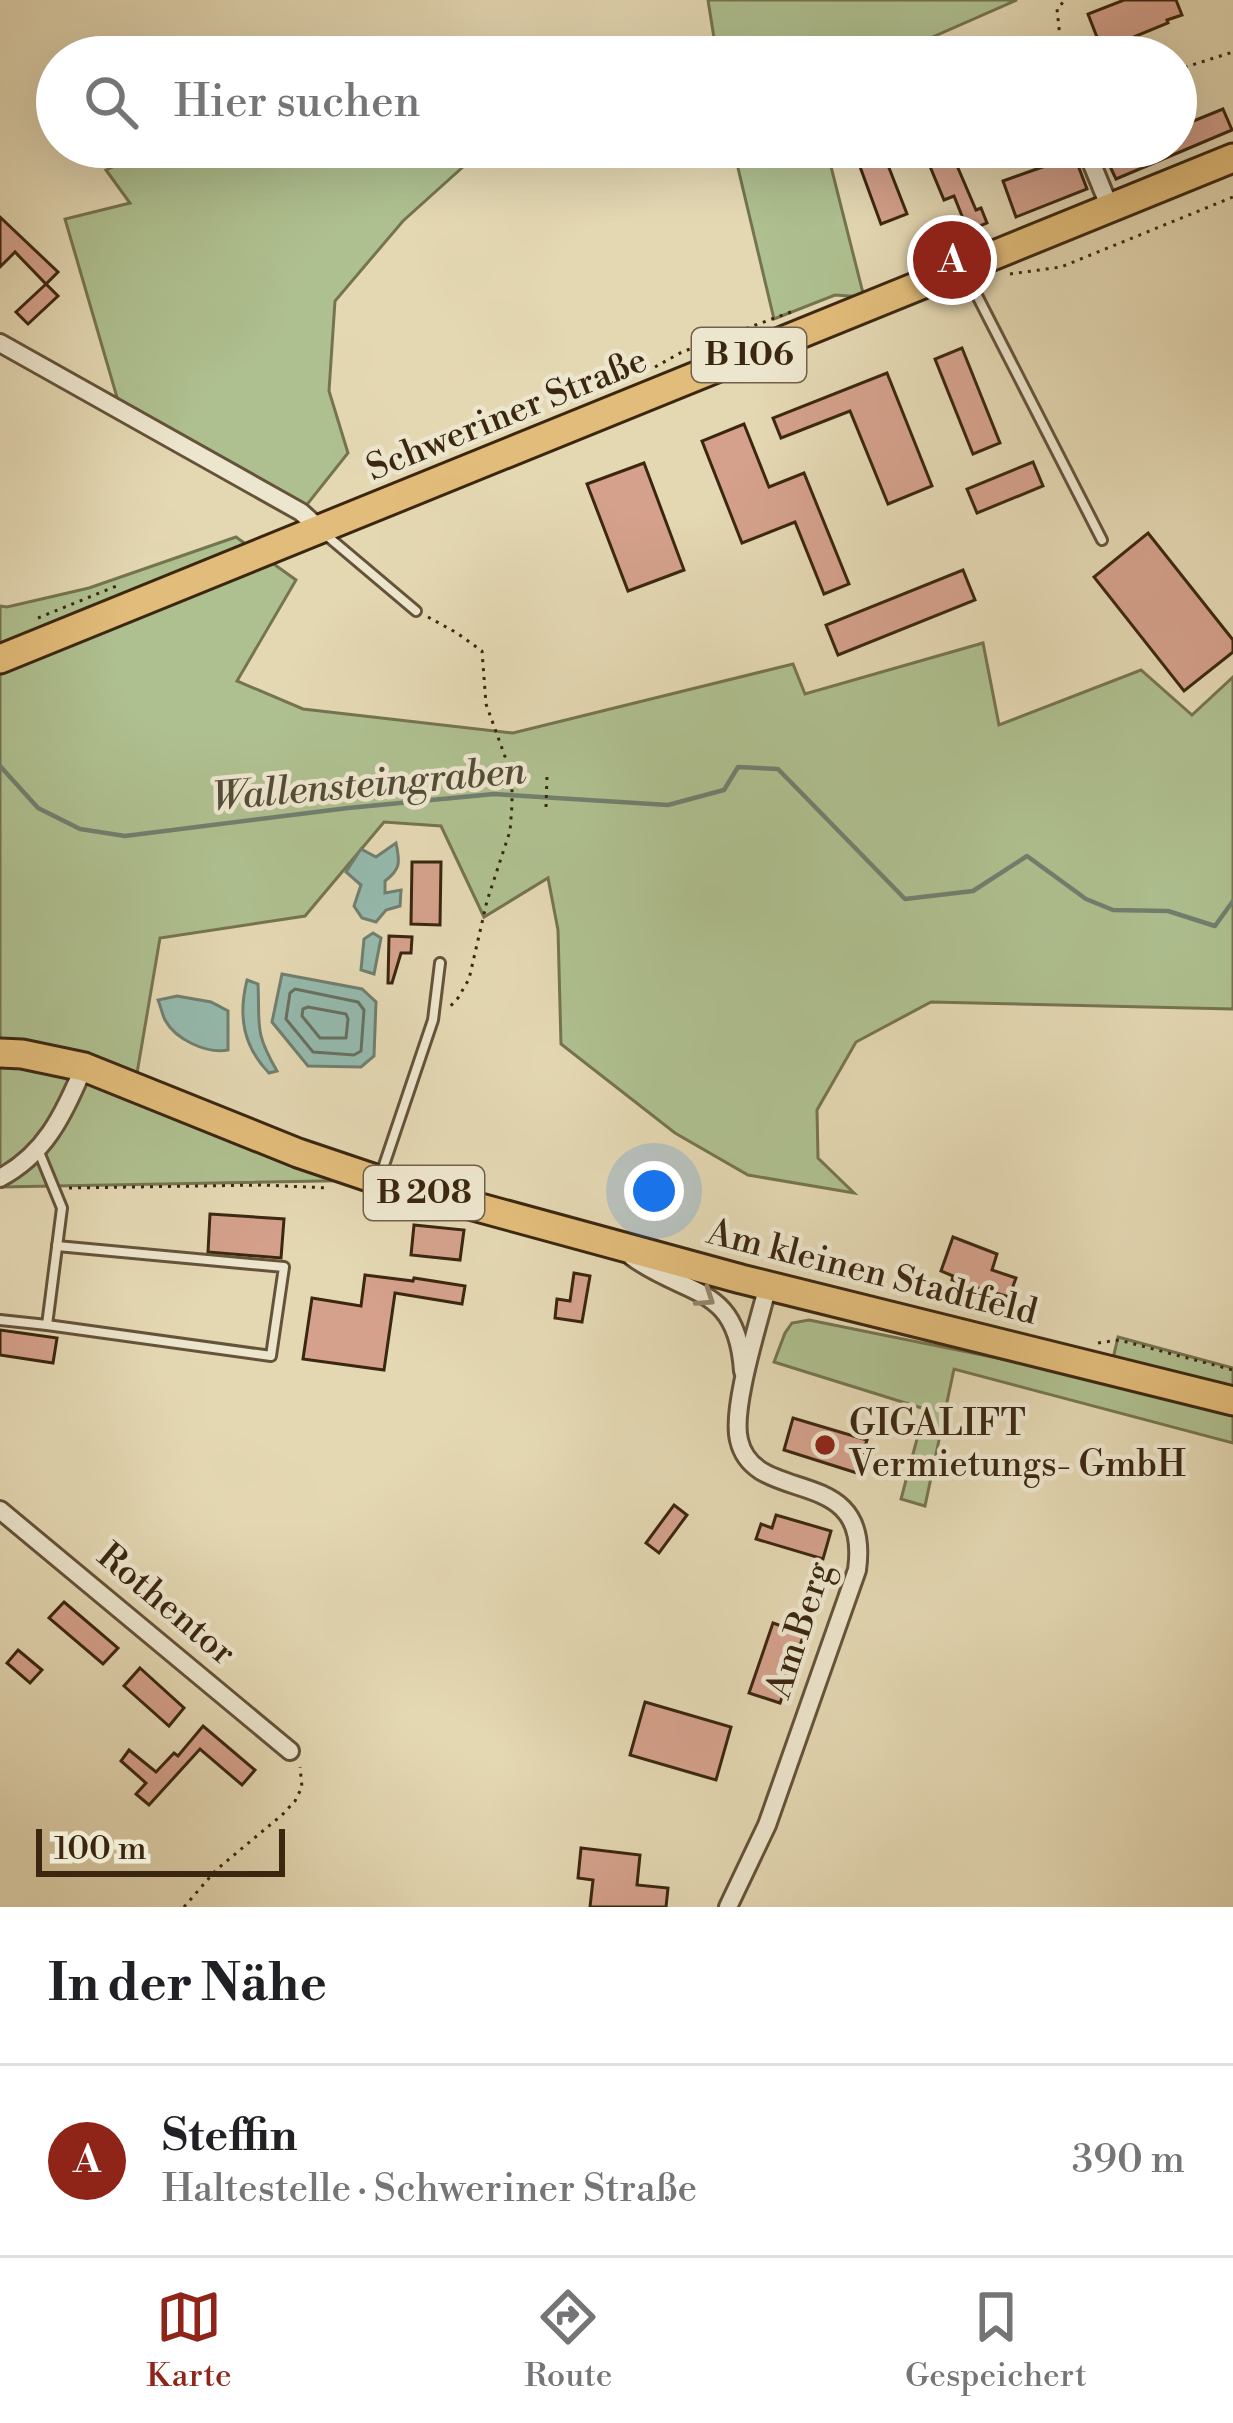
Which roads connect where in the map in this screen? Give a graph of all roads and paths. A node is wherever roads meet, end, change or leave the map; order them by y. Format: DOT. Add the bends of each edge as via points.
graph roads {
  1 [pos="1065,0"];
  2 [pos="1060,36"];
  3 [pos="1233,52"];
  4 [pos="1197,63"];
  5 [pos="1233,158"];
  6 [pos="1093,168"];
  7 [pos="1109,208"];
  8 [pos="963,269"];
  9 [pos="0,343"];
  10 [pos="321,530"];
  11 [pos="1102,540"];
  12 [pos="416,610"];
  13 [pos="0,659"];
  14 [pos="548,776"];
  15 [pos="546,807"];
  16 [pos="440,963"];
  17 [pos="433,1020"];
  18 [pos="0,1053"];
  19 [pos="84,1067"];
  20 [pos="38,1151"];
  21 [pos="0,1178"];
  22 [pos="378,1180"];
  23 [pos="57,1246"];
  24 [pos="621,1247"];
  25 [pos="768,1286"];
  26 [pos="0,1320"];
  27 [pos="46,1325"];
  28 [pos="744,1384"];
  29 [pos="1233,1401"];
  30 [pos="0,1510"];
  31 [pos="290,1750"];
  32 [pos="184,1907"];
  33 [pos="728,1907"];
  1 -- 2 [label="path"];
  3 -- 4 [label="path"];
  5 -- 7 [label="main road, Schweriner Straße / B 106"];
  6 -- 7 [label="street"];
  7 -- 8 [label="main road, Schweriner Straße / B 106"];
  8 -- 10 [label="main road, Schweriner Straße / B 106"];
  8 -- 11 [label="lane"];
  9 -- 10 [label="street"];
  10 -- 12 [label="lane"];
  10 -- 13 [label="main road, Schweriner Straße / B 106"];
  12 -- 17 [label="path" via="482,651 486,704 512,776 510,831 469,979"];
  14 -- 15 [label="path"];
  16 -- 17 [label="lane"];
  17 -- 22 [label="lane"];
  18 -- 19 [label="main road, Am kleinen Stadtfeld / B 208"];
  19 -- 20 [label="street"];
  19 -- 22 [label="main road, Am kleinen Stadtfeld / B 208"];
  20 -- 21 [label="street"];
  20 -- 23 [label="lane" via="62,1208"];
  22 -- 24 [label="main road, Am kleinen Stadtfeld / B 208"];
  23 -- 27 [label="lane"];
  23 -- 27 [label="lane" via="284,1267 272,1356"];
  24 -- 25 [label="main road, Am kleinen Stadtfeld / B 208"];
  24 -- 28 [label="street, one-way" via="726,1312 740,1343"];
  25 -- 28 [label="street, Am Berg"];
  25 -- 29 [label="main road, Am kleinen Stadtfeld / B 208"];
  26 -- 27 [label="lane"];
  28 -- 33 [label="street, Am Berg" via="736,1425 746,1458 844,1508 860,1552 767,1826"];
  30 -- 31 [label="street, Rothentor"];
  31 -- 32 [label="path" via="302,1768 295,1802"];
}
